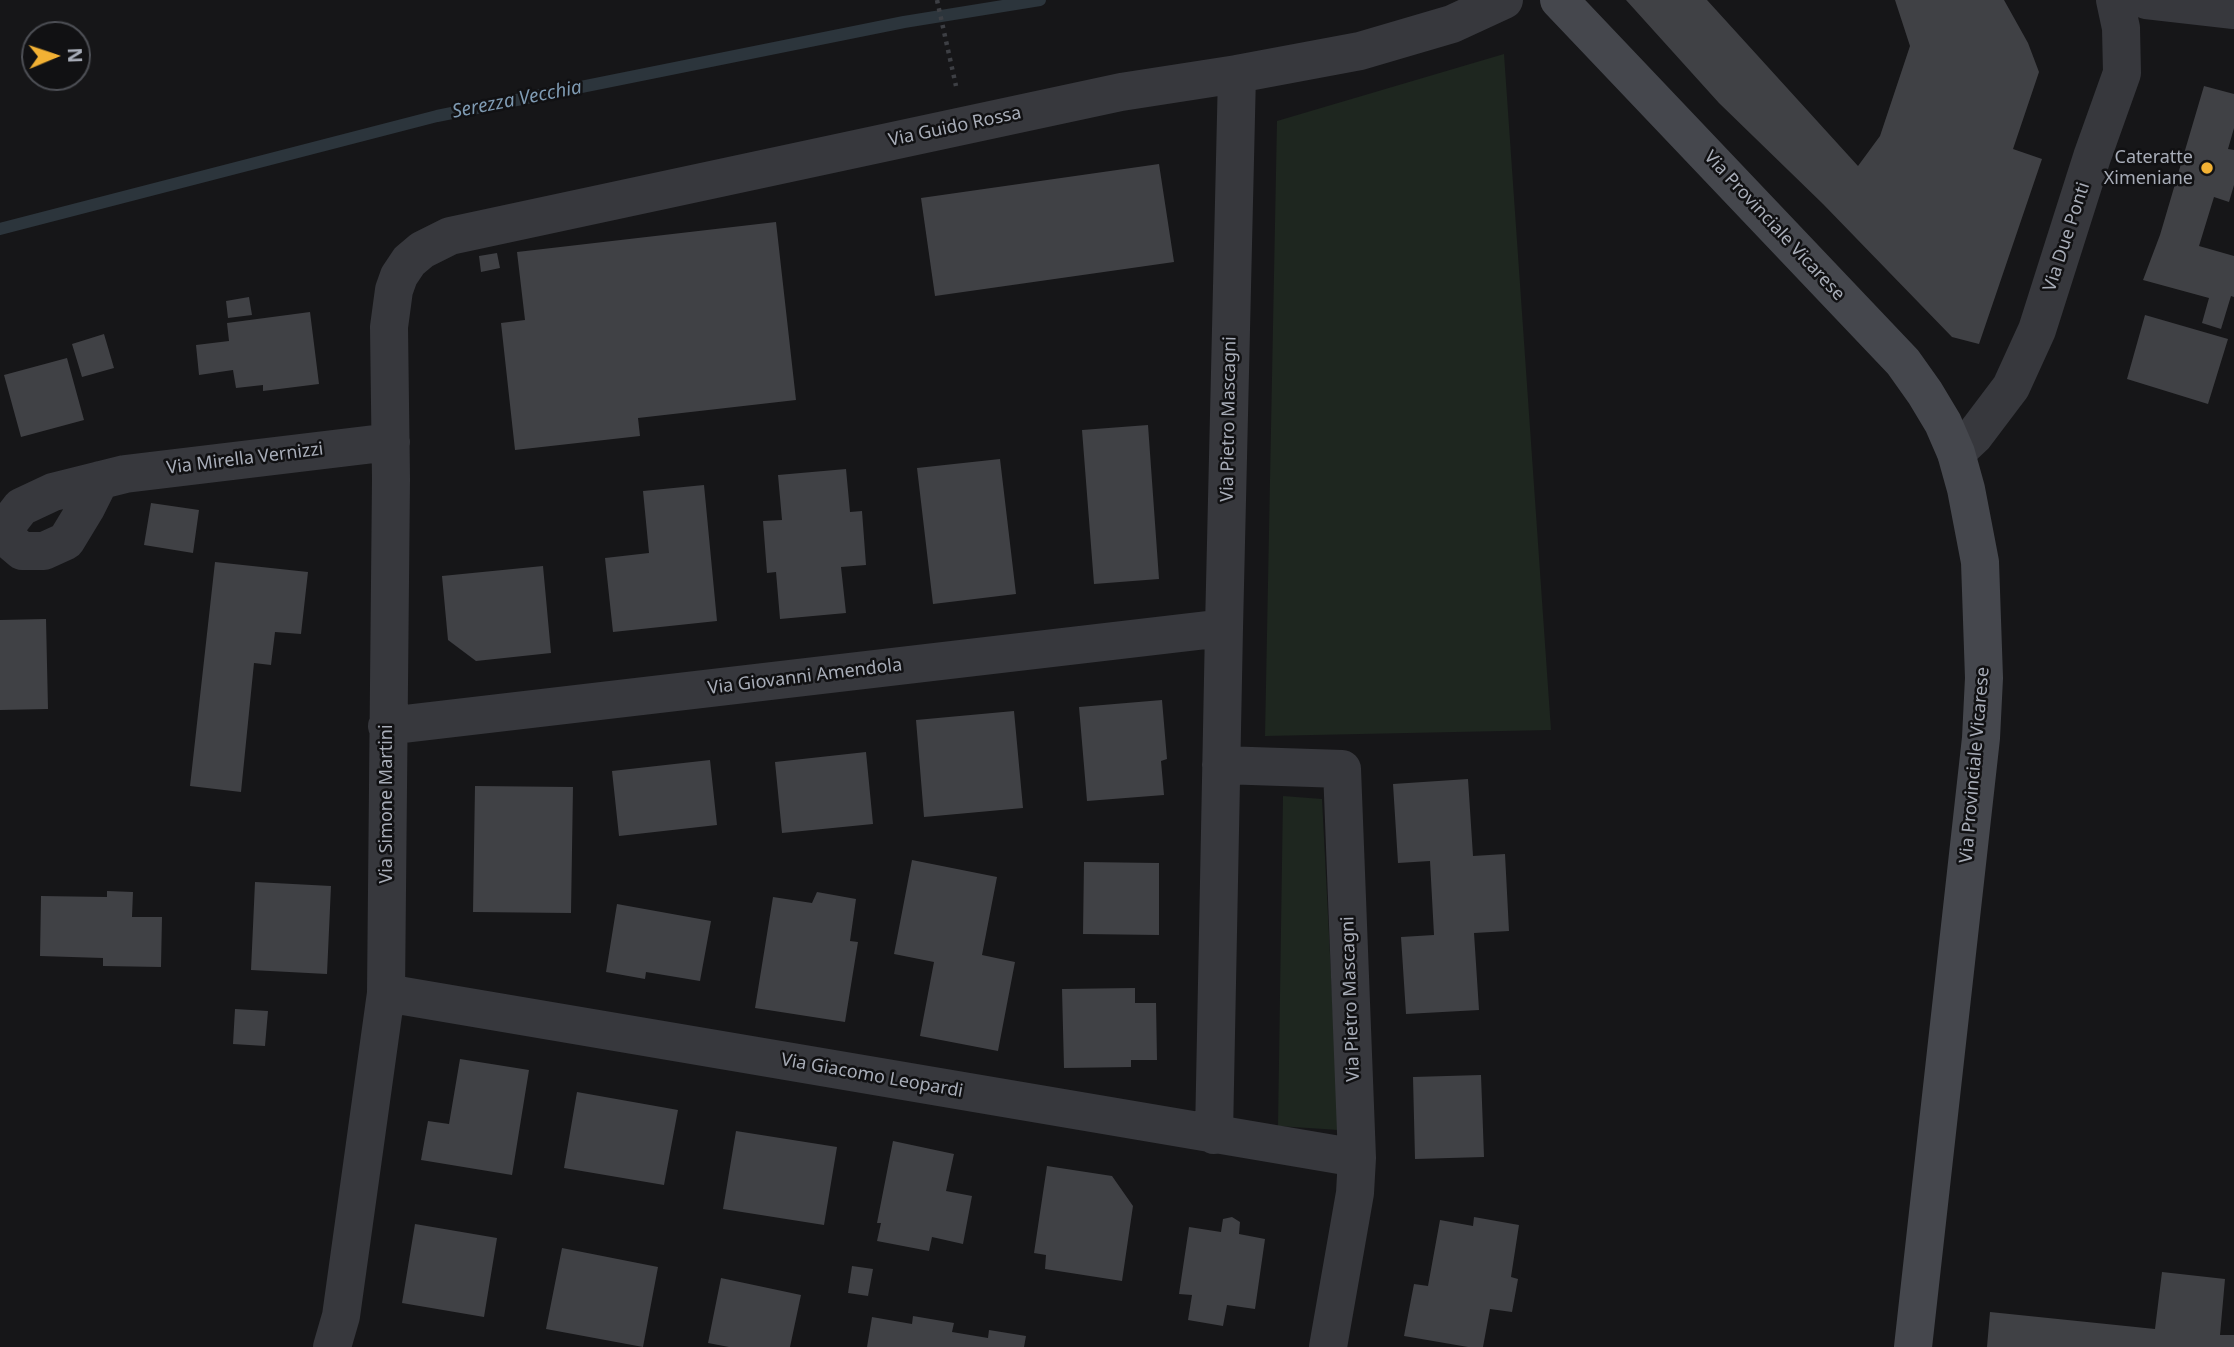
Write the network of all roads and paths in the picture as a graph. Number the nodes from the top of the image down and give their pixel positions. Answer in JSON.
{"nodes":[{"id":1,"x":937,"y":0,"type":"edge"},
{"id":2,"x":1504,"y":0,"type":"edge"},
{"id":3,"x":1559,"y":0,"type":"edge"},
{"id":4,"x":2115,"y":0,"type":"edge"},
{"id":5,"x":2146,"y":0,"type":"edge"},
{"id":6,"x":2234,"y":10,"type":"edge"},
{"id":7,"x":1237,"y":74,"type":"junction"},
{"id":8,"x":955,"y":79,"type":"dead end"},
{"id":9,"x":409,"y":261,"type":"joint"},
{"id":10,"x":391,"y":442,"type":"junction"},
{"id":11,"x":1956,"y":453,"type":"junction"},
{"id":12,"x":100,"y":480,"type":"dead end"},
{"id":13,"x":1224,"y":628,"type":"junction"},
{"id":14,"x":387,"y":726,"type":"junction"},
{"id":15,"x":1221,"y":765,"type":"junction"},
{"id":16,"x":386,"y":993,"type":"junction"},
{"id":17,"x":1214,"y":1135,"type":"junction"},
{"id":18,"x":1357,"y":1158,"type":"junction"},
{"id":19,"x":342,"y":1346,"type":"edge"},
{"id":20,"x":1328,"y":1347,"type":"edge"},
{"id":21,"x":1913,"y":1347,"type":"edge"}],
"edges":[{"from":1,"to":8,"type":"path"},
{"from":2,"to":7,"type":"street","name":"Via Guido Rossa"},
{"from":3,"to":11,"type":"main road","name":"Via Provinciale Vicarese"},
{"from":4,"to":11,"type":"street","name":"Via Due Ponti"},
{"from":5,"to":6,"type":"street"},
{"from":7,"to":9,"type":"street","name":"Via Guido Rossa"},
{"from":7,"to":13,"type":"street","name":"Via Pietro Mascagni"},
{"from":9,"to":10,"type":"street","name":"Via Simone Martini"},
{"from":10,"to":12,"type":"street","name":"Via Mirella Vernizzi"},
{"from":10,"to":14,"type":"street","name":"Via Simone Martini"},
{"from":11,"to":21,"type":"main road","name":"Via Provinciale Vicarese"},
{"from":13,"to":14,"type":"street","name":"Via Giovanni Amendola"},
{"from":13,"to":15,"type":"street","name":"Via Pietro Mascagni"},
{"from":14,"to":16,"type":"street","name":"Via Simone Martini"},
{"from":15,"to":17,"type":"street","name":"Via Pietro Mascagni"},
{"from":15,"to":18,"type":"street","name":"Via Pietro Mascagni"},
{"from":16,"to":17,"type":"street","name":"Via Giacomo Leopardi"},
{"from":16,"to":19,"type":"street","name":"Via Simone Martini"},
{"from":17,"to":18,"type":"street","name":"Via Giacomo Leopardi"},
{"from":18,"to":20,"type":"street","name":"Via Pietro Mascagni"}]}
